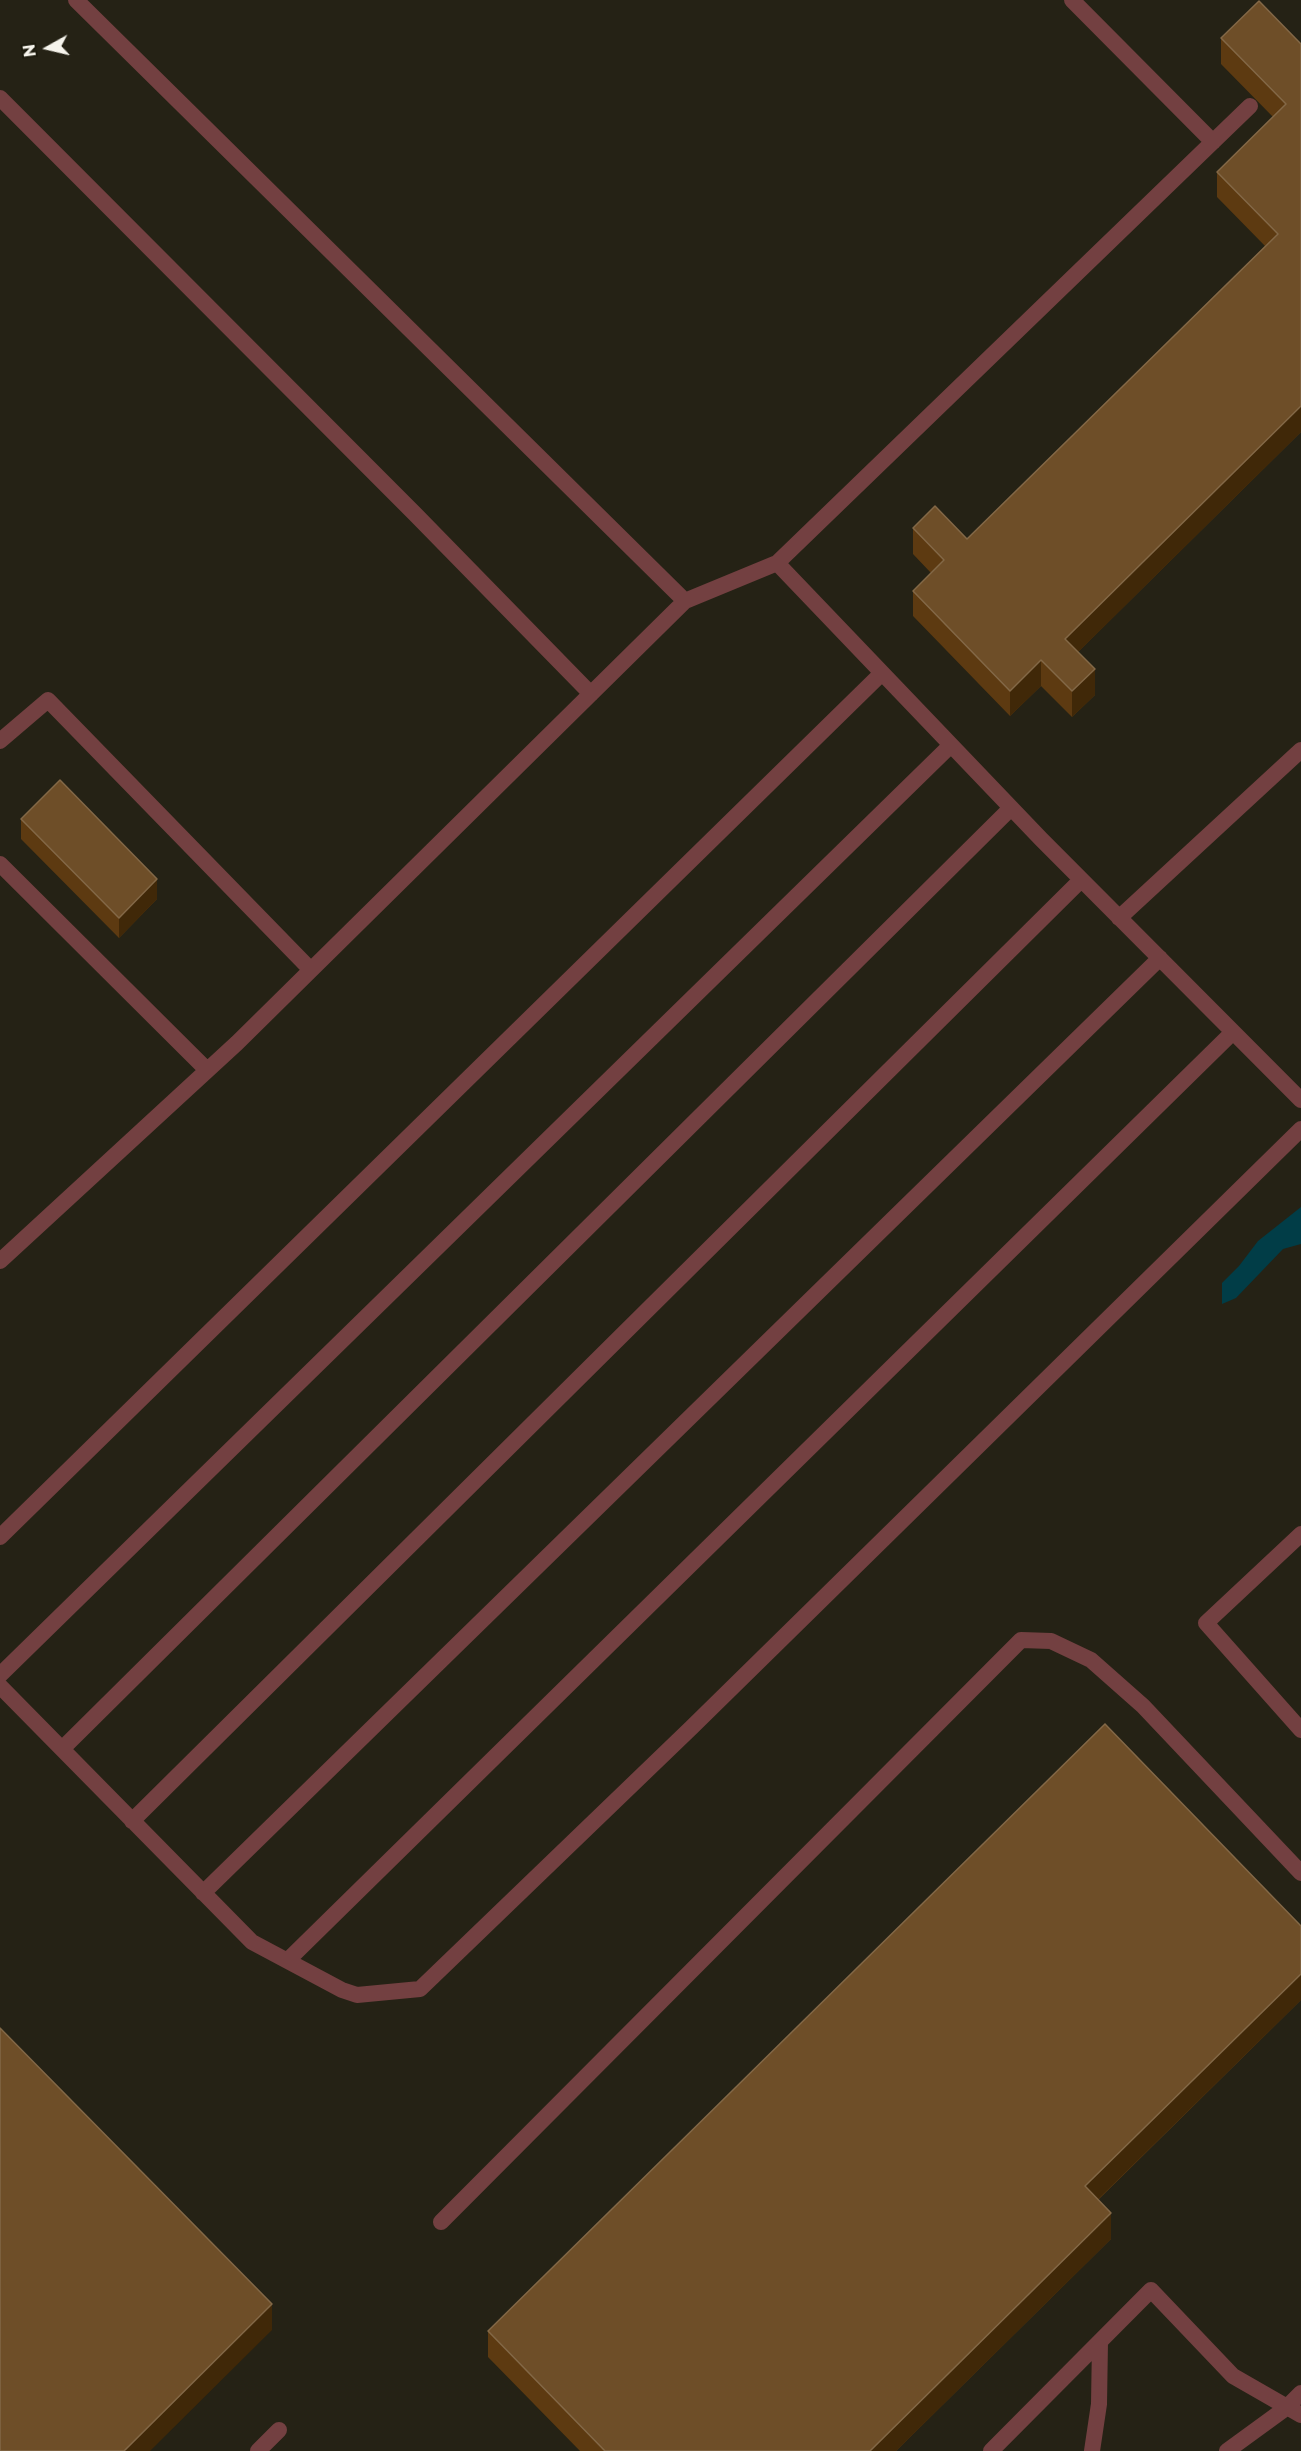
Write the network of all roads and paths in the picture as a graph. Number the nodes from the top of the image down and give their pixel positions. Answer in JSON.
{"nodes":[{"id":1,"x":76,"y":0,"type":"edge"},
{"id":2,"x":1072,"y":0,"type":"edge"},
{"id":3,"x":0,"y":98,"type":"edge"},
{"id":4,"x":1250,"y":106,"type":"dead end"},
{"id":5,"x":1213,"y":142,"type":"junction"},
{"id":6,"x":777,"y":564,"type":"junction"},
{"id":7,"x":685,"y":601,"type":"junction"},
{"id":8,"x":882,"y":673,"type":"junction"},
{"id":9,"x":591,"y":694,"type":"junction"},
{"id":10,"x":0,"y":741,"type":"edge"},
{"id":11,"x":951,"y":745,"type":"junction"},
{"id":12,"x":1301,"y":750,"type":"edge"},
{"id":13,"x":1011,"y":808,"type":"junction"},
{"id":14,"x":0,"y":864,"type":"edge"},
{"id":15,"x":1082,"y":880,"type":"junction"},
{"id":16,"x":1119,"y":918,"type":"junction"},
{"id":17,"x":1160,"y":958,"type":"junction"},
{"id":18,"x":311,"y":970,"type":"junction"},
{"id":19,"x":1233,"y":1032,"type":"junction"},
{"id":20,"x":207,"y":1070,"type":"junction"},
{"id":21,"x":1301,"y":1100,"type":"edge"},
{"id":22,"x":1301,"y":1129,"type":"edge"},
{"id":23,"x":0,"y":1261,"type":"edge"},
{"id":24,"x":1301,"y":1534,"type":"edge"},
{"id":25,"x":0,"y":1538,"type":"edge"},
{"id":26,"x":0,"y":1675,"type":"edge"},
{"id":27,"x":0,"y":1686,"type":"edge"},
{"id":28,"x":1301,"y":1730,"type":"edge"},
{"id":29,"x":62,"y":1749,"type":"junction"},
{"id":30,"x":132,"y":1821,"type":"junction"},
{"id":31,"x":1301,"y":1873,"type":"edge"},
{"id":32,"x":203,"y":1893,"type":"junction"},
{"id":33,"x":288,"y":1960,"type":"junction"},
{"id":34,"x":441,"y":2222,"type":"dead end"},
{"id":35,"x":1100,"y":2342,"type":"junction"},
{"id":36,"x":1301,"y":2393,"type":"edge"},
{"id":37,"x":1293,"y":2412,"type":"edge"},
{"id":38,"x":279,"y":2430,"type":"dead end"},
{"id":39,"x":258,"y":2451,"type":"edge"},
{"id":40,"x":991,"y":2451,"type":"edge"},
{"id":41,"x":1092,"y":2451,"type":"edge"},
{"id":42,"x":1227,"y":2451,"type":"edge"}],
"edges":[{"from":1,"to":7,"type":"lane"},
{"from":2,"to":5,"type":"lane"},
{"from":3,"to":9,"type":"lane"},
{"from":4,"to":5,"type":"lane"},
{"from":5,"to":6,"type":"lane"},
{"from":6,"to":7,"type":"lane"},
{"from":6,"to":8,"type":"lane"},
{"from":7,"to":9,"type":"lane"},
{"from":8,"to":11,"type":"lane"},
{"from":8,"to":25,"type":"lane"},
{"from":9,"to":18,"type":"lane"},
{"from":10,"to":18,"type":"lane"},
{"from":11,"to":13,"type":"lane"},
{"from":11,"to":26,"type":"lane"},
{"from":12,"to":16,"type":"lane"},
{"from":13,"to":15,"type":"lane"},
{"from":13,"to":29,"type":"lane"},
{"from":14,"to":20,"type":"lane"},
{"from":15,"to":16,"type":"lane"},
{"from":15,"to":30,"type":"lane"},
{"from":16,"to":17,"type":"lane"},
{"from":17,"to":19,"type":"lane"},
{"from":17,"to":32,"type":"lane"},
{"from":18,"to":20,"type":"lane"},
{"from":19,"to":21,"type":"lane"},
{"from":19,"to":33,"type":"lane"},
{"from":20,"to":23,"type":"lane"},
{"from":22,"to":33,"type":"lane"},
{"from":24,"to":28,"type":"lane"},
{"from":27,"to":29,"type":"lane"},
{"from":29,"to":30,"type":"lane"},
{"from":30,"to":32,"type":"lane"},
{"from":31,"to":34,"type":"lane"},
{"from":32,"to":33,"type":"lane"},
{"from":35,"to":37,"type":"lane"},
{"from":35,"to":40,"type":"lane"},
{"from":35,"to":41,"type":"lane"},
{"from":36,"to":37,"type":"lane"},
{"from":37,"to":42,"type":"lane"},
{"from":38,"to":39,"type":"lane"}]}
